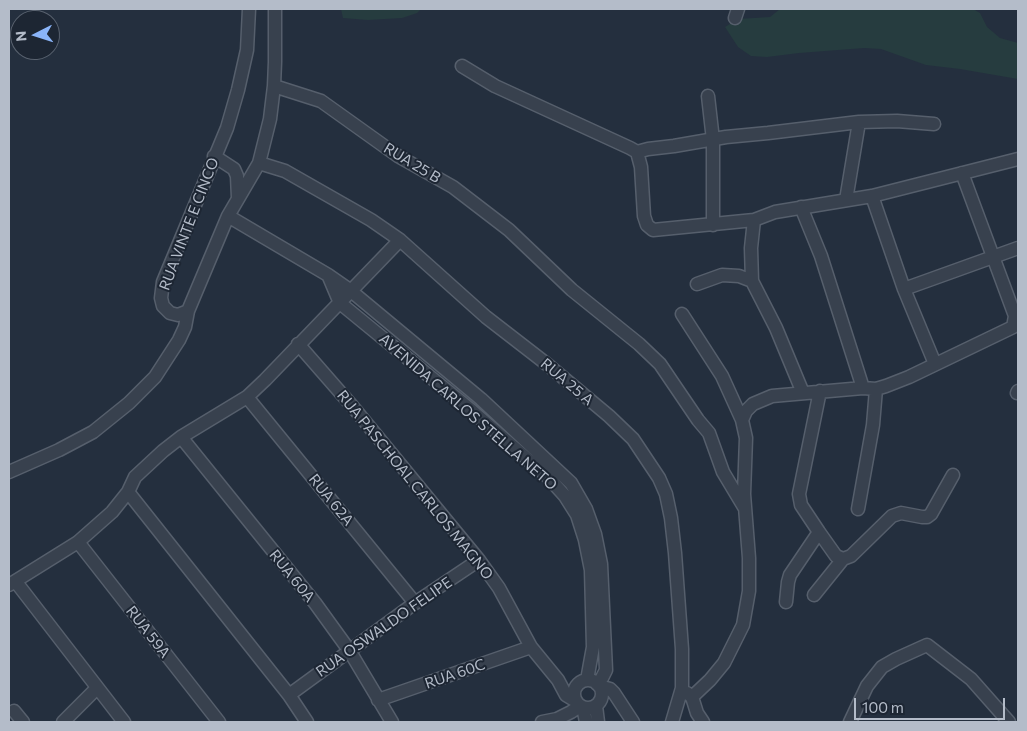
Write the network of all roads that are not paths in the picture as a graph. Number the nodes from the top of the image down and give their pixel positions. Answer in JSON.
{"nodes":[{"id":1,"x":249,"y":9,"type":"edge"},
{"id":2,"x":275,"y":9,"type":"edge"},
{"id":3,"x":462,"y":66,"type":"dead end"},
{"id":4,"x":274,"y":86,"type":"junction"},
{"id":5,"x":708,"y":96,"type":"dead end"},
{"id":6,"x":859,"y":122,"type":"junction"},
{"id":7,"x":934,"y":124,"type":"dead end"},
{"id":8,"x":713,"y":140,"type":"junction"},
{"id":9,"x":637,"y":152,"type":"junction"},
{"id":10,"x":214,"y":156,"type":"junction"},
{"id":11,"x":1018,"y":159,"type":"edge"},
{"id":12,"x":259,"y":162,"type":"junction"},
{"id":13,"x":962,"y":173,"type":"junction"},
{"id":14,"x":872,"y":196,"type":"junction"},
{"id":15,"x":238,"y":198,"type":"junction"},
{"id":16,"x":846,"y":200,"type":"junction"},
{"id":17,"x":801,"y":207,"type":"junction"},
{"id":18,"x":228,"y":216,"type":"junction"},
{"id":19,"x":754,"y":220,"type":"junction"},
{"id":20,"x":713,"y":225,"type":"junction"},
{"id":21,"x":400,"y":240,"type":"junction"},
{"id":22,"x":1018,"y":248,"type":"edge"},
{"id":23,"x":993,"y":256,"type":"junction"},
{"id":24,"x":328,"y":275,"type":"junction"},
{"id":25,"x":752,"y":281,"type":"junction"},
{"id":26,"x":697,"y":284,"type":"dead end"},
{"id":27,"x":904,"y":289,"type":"junction"},
{"id":28,"x":351,"y":291,"type":"junction"},
{"id":29,"x":340,"y":303,"type":"junction"},
{"id":30,"x":188,"y":310,"type":"junction"},
{"id":31,"x":682,"y":314,"type":"dead end"},
{"id":32,"x":298,"y":344,"type":"junction"},
{"id":33,"x":935,"y":364,"type":"junction"},
{"id":34,"x":869,"y":388,"type":"junction"},
{"id":35,"x":820,"y":391,"type":"junction"},
{"id":36,"x":803,"y":393,"type":"junction"},
{"id":37,"x":247,"y":397,"type":"junction"},
{"id":38,"x":742,"y":420,"type":"junction"},
{"id":39,"x":181,"y":437,"type":"junction"},
{"id":40,"x":9,"y":472,"type":"edge"},
{"id":41,"x":953,"y":475,"type":"dead end"},
{"id":42,"x":128,"y":492,"type":"junction"},
{"id":43,"x":744,"y":507,"type":"junction"},
{"id":44,"x":858,"y":509,"type":"dead end"},
{"id":45,"x":819,"y":532,"type":"junction"},
{"id":46,"x":78,"y":542,"type":"junction"},
{"id":47,"x":843,"y":559,"type":"junction"},
{"id":48,"x":480,"y":560,"type":"junction"},
{"id":49,"x":12,"y":583,"type":"edge"},
{"id":50,"x":814,"y":595,"type":"dead end"},
{"id":51,"x":786,"y":602,"type":"dead end"},
{"id":52,"x":415,"y":603,"type":"junction"},
{"id":53,"x":531,"y":647,"type":"junction"},
{"id":54,"x":349,"y":650,"type":"junction"},
{"id":55,"x":558,"y":680,"type":"junction"},
{"id":56,"x":591,"y":683,"type":"junction"},
{"id":57,"x":97,"y":688,"type":"junction"},
{"id":58,"x":682,"y":688,"type":"junction"},
{"id":59,"x":289,"y":695,"type":"junction"},
{"id":60,"x":692,"y":697,"type":"junction"},
{"id":61,"x":378,"y":700,"type":"junction"},
{"id":62,"x":587,"y":704,"type":"junction"},
{"id":63,"x":14,"y":711,"type":"dead end"},
{"id":64,"x":630,"y":717,"type":"edge"},
{"id":65,"x":23,"y":722,"type":"edge"},
{"id":66,"x":63,"y":722,"type":"edge"},
{"id":67,"x":124,"y":722,"type":"edge"},
{"id":68,"x":219,"y":722,"type":"edge"},
{"id":69,"x":305,"y":722,"type":"edge"},
{"id":70,"x":392,"y":722,"type":"edge"},
{"id":71,"x":542,"y":722,"type":"edge"},
{"id":72,"x":586,"y":722,"type":"edge"},
{"id":73,"x":598,"y":722,"type":"edge"},
{"id":74,"x":672,"y":722,"type":"edge"},
{"id":75,"x":703,"y":722,"type":"edge"},
{"id":76,"x":850,"y":722,"type":"edge"},
{"id":77,"x":1009,"y":722,"type":"edge"}],
"edges":[{"from":1,"to":10,"type":"street","name":"RUA VINTE E CINCO"},
{"from":2,"to":4,"type":"street","name":"RUA VINTE E CINCO"},
{"from":3,"to":9,"type":"street"},
{"from":4,"to":12,"type":"street","name":"RUA VINTE E CINCO"},
{"from":4,"to":43,"type":"street","name":"RUA 25 B"},
{"from":5,"to":8,"type":"street"},
{"from":6,"to":7,"type":"street"},
{"from":6,"to":8,"type":"street"},
{"from":6,"to":16,"type":"street"},
{"from":8,"to":9,"type":"street"},
{"from":8,"to":20,"type":"street"},
{"from":9,"to":20,"type":"street"},
{"from":10,"to":15,"type":"street"},
{"from":10,"to":30,"type":"street","name":"RUA VINTE E CINCO"},
{"from":11,"to":13,"type":"street"},
{"from":12,"to":15,"type":"street","name":"RUA VINTE E CINCO"},
{"from":12,"to":21,"type":"street","name":"RUA 25 A"},
{"from":13,"to":14,"type":"street"},
{"from":13,"to":23,"type":"street"},
{"from":14,"to":16,"type":"street"},
{"from":14,"to":27,"type":"street"},
{"from":15,"to":18,"type":"street","name":"RUA VINTE E CINCO"},
{"from":16,"to":17,"type":"street"},
{"from":17,"to":19,"type":"street"},
{"from":17,"to":34,"type":"street"},
{"from":18,"to":24,"type":"street"},
{"from":18,"to":30,"type":"street","name":"RUA VINTE E CINCO"},
{"from":19,"to":20,"type":"street"},
{"from":19,"to":25,"type":"street"},
{"from":21,"to":28,"type":"street"},
{"from":21,"to":58,"type":"street","name":"RUA 25 A"},
{"from":22,"to":23,"type":"street"},
{"from":23,"to":27,"type":"street"},
{"from":23,"to":33,"type":"street"},
{"from":24,"to":28,"type":"street"},
{"from":24,"to":29,"type":"street","name":"AVENIDA CARLOS STELLA NETO"},
{"from":25,"to":26,"type":"street"},
{"from":25,"to":36,"type":"street"},
{"from":27,"to":33,"type":"street"},
{"from":28,"to":29,"type":"street"},
{"from":28,"to":56,"type":"street"},
{"from":29,"to":32,"type":"street"},
{"from":29,"to":56,"type":"street","name":"AVENIDA CARLOS STELLA NETO"},
{"from":30,"to":40,"type":"street"},
{"from":31,"to":38,"type":"street"},
{"from":32,"to":37,"type":"street"},
{"from":32,"to":48,"type":"street","name":"RUA PASCHOAL CARLOS MAGNO"},
{"from":33,"to":34,"type":"street"},
{"from":34,"to":35,"type":"street"},
{"from":34,"to":44,"type":"street"},
{"from":35,"to":36,"type":"street"},
{"from":35,"to":45,"type":"street"},
{"from":36,"to":38,"type":"street"},
{"from":37,"to":39,"type":"street"},
{"from":37,"to":52,"type":"street","name":"RUA 62A"},
{"from":38,"to":43,"type":"street"},
{"from":39,"to":42,"type":"street"},
{"from":39,"to":54,"type":"street","name":"RUA 60A"},
{"from":41,"to":47,"type":"street"},
{"from":42,"to":46,"type":"street"},
{"from":42,"to":59,"type":"street"},
{"from":43,"to":60,"type":"street"},
{"from":45,"to":47,"type":"street"},
{"from":45,"to":51,"type":"street"},
{"from":46,"to":49,"type":"street"},
{"from":46,"to":68,"type":"street","name":"RUA 59A"},
{"from":47,"to":50,"type":"street"},
{"from":48,"to":52,"type":"street","name":"RUA OSWALDO FELIPE"},
{"from":48,"to":53,"type":"street","name":"RUA PASCHOAL CARLOS MAGNO"},
{"from":49,"to":57,"type":"street"},
{"from":52,"to":54,"type":"street","name":"RUA OSWALDO FELIPE"},
{"from":53,"to":55,"type":"street","name":"RUA PASCHOAL CARLOS MAGNO"},
{"from":53,"to":61,"type":"street","name":"RUA 60C"},
{"from":54,"to":59,"type":"street","name":"RUA OSWALDO FELIPE"},
{"from":54,"to":61,"type":"street","name":"RUA 60A"},
{"from":55,"to":56,"type":"street"},
{"from":55,"to":62,"type":"street","name":"RUA PASCHOAL CARLOS MAGNO"},
{"from":56,"to":62,"type":"street"},
{"from":56,"to":62,"type":"street"},
{"from":56,"to":64,"type":"street"},
{"from":57,"to":66,"type":"street"},
{"from":57,"to":67,"type":"street"},
{"from":58,"to":60,"type":"street"},
{"from":58,"to":74,"type":"street","name":"RUA 25 A"},
{"from":59,"to":69,"type":"street"},
{"from":60,"to":75,"type":"street"},
{"from":61,"to":70,"type":"street","name":"RUA 60A"},
{"from":62,"to":64,"type":"street"},
{"from":62,"to":71,"type":"street"},
{"from":62,"to":72,"type":"street"},
{"from":62,"to":73,"type":"street"},
{"from":63,"to":65,"type":"street"},
{"from":76,"to":77,"type":"street"}]}
